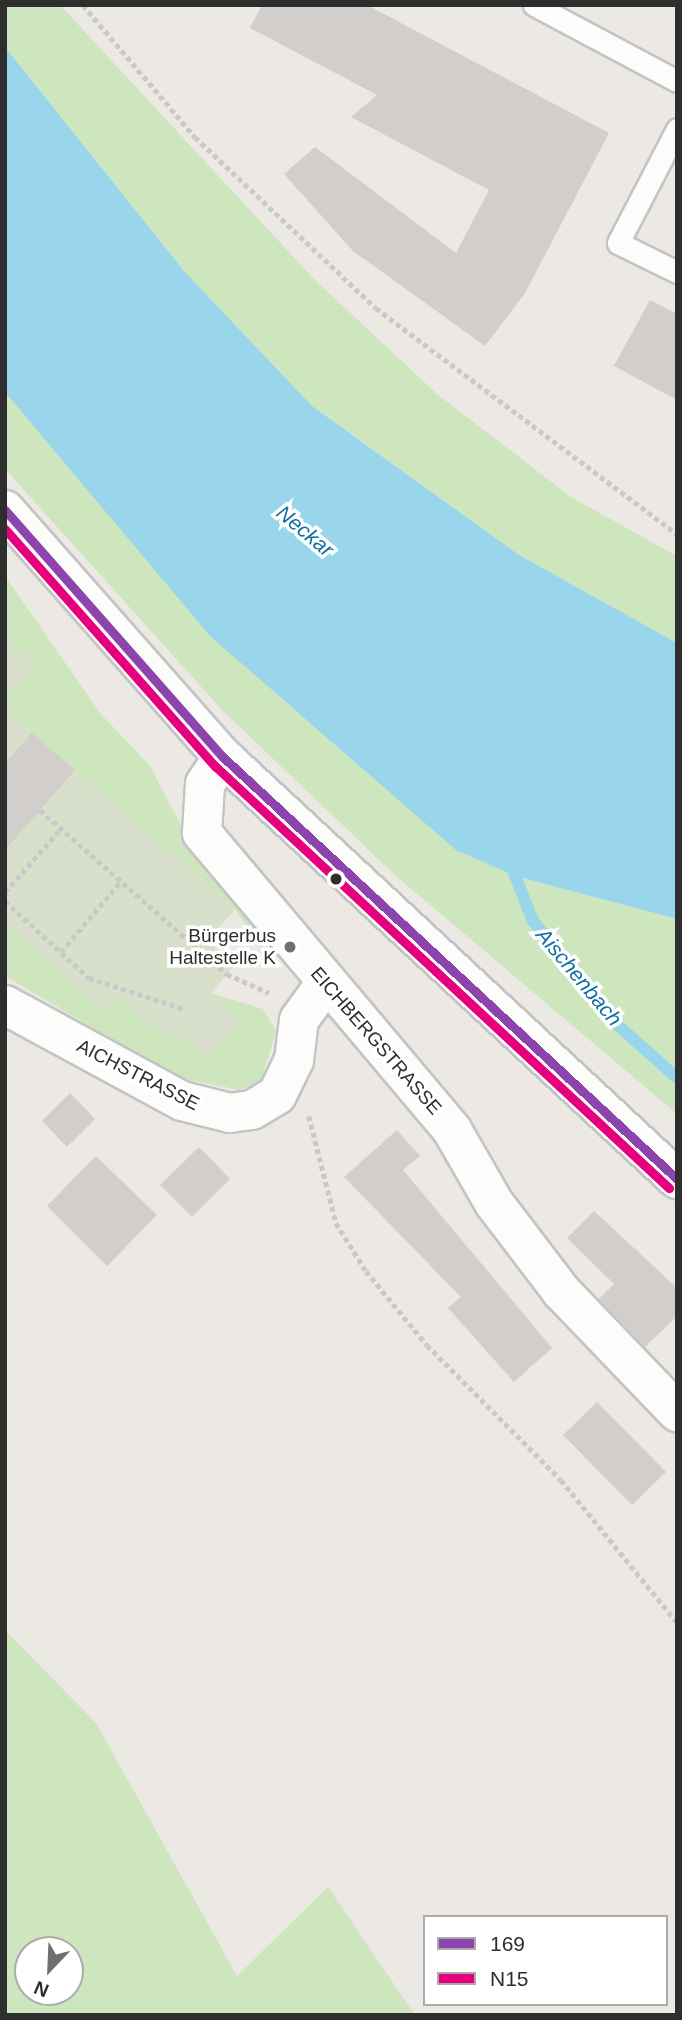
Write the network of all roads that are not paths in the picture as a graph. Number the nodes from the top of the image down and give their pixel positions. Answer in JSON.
{"nodes":[{"id":1,"x":534,"y":5,"type":"edge"},
{"id":2,"x":677,"y":81,"type":"edge"},
{"id":3,"x":677,"y":129,"type":"edge"},
{"id":4,"x":677,"y":272,"type":"edge"},
{"id":5,"x":5,"y":510,"type":"edge"},
{"id":6,"x":223,"y":757,"type":"junction"},
{"id":7,"x":316,"y":994,"type":"junction"},
{"id":8,"x":5,"y":1004,"type":"edge"},
{"id":9,"x":677,"y":1179,"type":"edge"},
{"id":10,"x":677,"y":1412,"type":"edge"}],
"edges":[{"from":1,"to":2,"type":"lane"},
{"from":3,"to":4,"type":"lane"},
{"from":5,"to":6,"type":"street"},
{"from":6,"to":7,"type":"street","name":"EICHBERGSTRASSE"},
{"from":6,"to":9,"type":"street"},
{"from":7,"to":8,"type":"street","name":"AICHSTRASSE"},
{"from":7,"to":10,"type":"street","name":"EICHBERGSTRASSE"}]}
